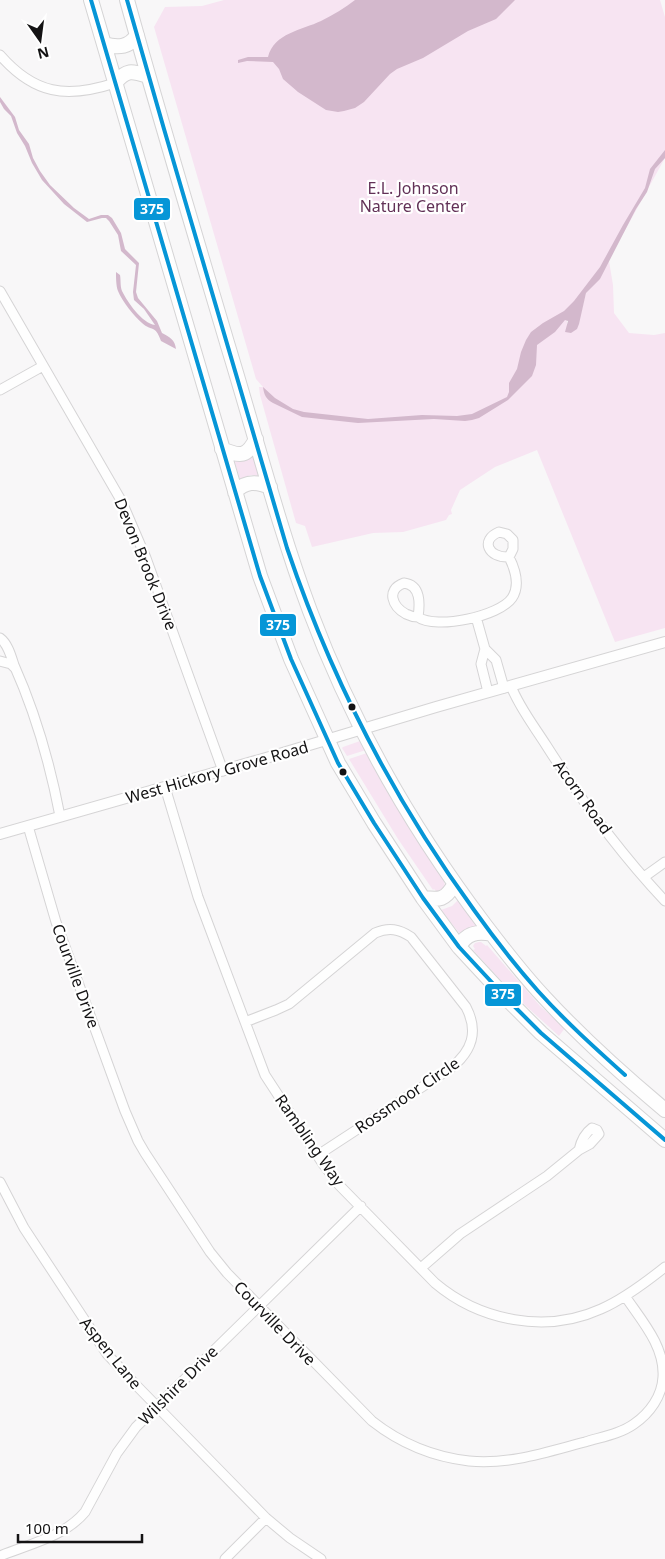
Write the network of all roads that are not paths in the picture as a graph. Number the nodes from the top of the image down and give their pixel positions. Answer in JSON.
{"nodes":[{"id":1,"x":91,"y":0,"type":"edge"},
{"id":2,"x":127,"y":0,"type":"edge"},
{"id":3,"x":137,"y":35,"type":"junction"},
{"id":4,"x":104,"y":44,"type":"junction"},
{"id":5,"x":0,"y":55,"type":"edge"},
{"id":6,"x":148,"y":76,"type":"junction"},
{"id":7,"x":115,"y":83,"type":"junction"},
{"id":8,"x":0,"y":291,"type":"edge"},
{"id":9,"x":43,"y":366,"type":"junction"},
{"id":10,"x":0,"y":390,"type":"edge"},
{"id":11,"x":256,"y":439,"type":"junction"},
{"id":12,"x":222,"y":449,"type":"junction"},
{"id":13,"x":270,"y":487,"type":"junction"},
{"id":14,"x":235,"y":492,"type":"junction"},
{"id":15,"x":509,"y":557,"type":"dead end"},
{"id":16,"x":418,"y":617,"type":"dead end"},
{"id":17,"x":476,"y":617,"type":"junction"},
{"id":18,"x":0,"y":638,"type":"edge"},
{"id":19,"x":665,"y":642,"type":"edge"},
{"id":20,"x":485,"y":650,"type":"junction"},
{"id":21,"x":0,"y":661,"type":"edge"},
{"id":22,"x":16,"y":668,"type":"junction"},
{"id":23,"x":508,"y":687,"type":"junction"},
{"id":24,"x":488,"y":692,"type":"junction"},
{"id":25,"x":362,"y":730,"type":"junction"},
{"id":26,"x":327,"y":740,"type":"junction"},
{"id":27,"x":224,"y":771,"type":"junction"},
{"id":28,"x":165,"y":787,"type":"junction"},
{"id":29,"x":60,"y":816,"type":"junction"},
{"id":30,"x":28,"y":826,"type":"junction"},
{"id":31,"x":0,"y":834,"type":"edge"},
{"id":32,"x":665,"y":862,"type":"edge"},
{"id":33,"x":644,"y":877,"type":"junction"},
{"id":34,"x":454,"y":885,"type":"junction"},
{"id":35,"x":423,"y":898,"type":"junction"},
{"id":36,"x":665,"y":901,"type":"edge"},
{"id":37,"x":492,"y":934,"type":"junction"},
{"id":38,"x":458,"y":947,"type":"junction"},
{"id":39,"x":245,"y":1022,"type":"junction"},
{"id":40,"x":665,"y":1110,"type":"edge"},
{"id":41,"x":665,"y":1140,"type":"edge"},
{"id":42,"x":579,"y":1150,"type":"dead end"},
{"id":43,"x":318,"y":1156,"type":"junction"},
{"id":44,"x":0,"y":1182,"type":"edge"},
{"id":45,"x":360,"y":1206,"type":"junction"},
{"id":46,"x":665,"y":1267,"type":"edge"},
{"id":47,"x":421,"y":1268,"type":"junction"},
{"id":48,"x":625,"y":1296,"type":"junction"},
{"id":49,"x":258,"y":1306,"type":"junction"},
{"id":50,"x":156,"y":1406,"type":"junction"},
{"id":51,"x":266,"y":1518,"type":"junction"},
{"id":52,"x":0,"y":1556,"type":"edge"},
{"id":53,"x":225,"y":1559,"type":"edge"},
{"id":54,"x":321,"y":1559,"type":"edge"}],
"edges":[{"from":1,"to":4,"type":"highway"},
{"from":2,"to":3,"type":"highway"},
{"from":3,"to":4,"type":"highway"},
{"from":3,"to":6,"type":"highway"},
{"from":4,"to":7,"type":"highway"},
{"from":5,"to":7,"type":"street"},
{"from":6,"to":7,"type":"highway"},
{"from":6,"to":11,"type":"highway"},
{"from":7,"to":12,"type":"highway"},
{"from":8,"to":9,"type":"street","name":"Devon Brook Drive"},
{"from":9,"to":10,"type":"street"},
{"from":9,"to":27,"type":"street","name":"Devon Brook Drive"},
{"from":11,"to":12,"type":"highway"},
{"from":11,"to":13,"type":"highway"},
{"from":12,"to":14,"type":"highway"},
{"from":13,"to":14,"type":"highway"},
{"from":13,"to":25,"type":"highway"},
{"from":14,"to":26,"type":"highway"},
{"from":15,"to":17,"type":"street"},
{"from":16,"to":17,"type":"street"},
{"from":17,"to":20,"type":"street"},
{"from":18,"to":22,"type":"street"},
{"from":19,"to":23,"type":"street","name":"West Hickory Grove Road"},
{"from":20,"to":23,"type":"street","name":"Acorn Road"},
{"from":20,"to":24,"type":"street"},
{"from":21,"to":22,"type":"street"},
{"from":22,"to":29,"type":"street"},
{"from":23,"to":24,"type":"street","name":"West Hickory Grove Road"},
{"from":23,"to":33,"type":"street","name":"Acorn Road"},
{"from":24,"to":25,"type":"street","name":"West Hickory Grove Road"},
{"from":25,"to":26,"type":"street","name":"West Hickory Grove Road"},
{"from":25,"to":34,"type":"highway"},
{"from":26,"to":27,"type":"street","name":"West Hickory Grove Road"},
{"from":26,"to":35,"type":"highway"},
{"from":27,"to":28,"type":"street","name":"West Hickory Grove Road"},
{"from":28,"to":29,"type":"street","name":"West Hickory Grove Road"},
{"from":28,"to":39,"type":"street","name":"Rambling Way"},
{"from":29,"to":30,"type":"street","name":"West Hickory Grove Road"},
{"from":30,"to":31,"type":"street","name":"West Hickory Grove Road"},
{"from":30,"to":49,"type":"street","name":"Courville Drive"},
{"from":32,"to":33,"type":"street"},
{"from":33,"to":36,"type":"street","name":"Acorn Road"},
{"from":34,"to":35,"type":"highway"},
{"from":34,"to":37,"type":"highway"},
{"from":35,"to":38,"type":"highway"},
{"from":37,"to":38,"type":"highway"},
{"from":37,"to":40,"type":"highway"},
{"from":38,"to":41,"type":"highway"},
{"from":39,"to":43,"type":"street","name":"Rambling Way"},
{"from":39,"to":43,"type":"street","name":"Rossmoor Circle"},
{"from":42,"to":47,"type":"street"},
{"from":43,"to":45,"type":"street","name":"Rambling Way"},
{"from":44,"to":50,"type":"street","name":"Aspen Lane"},
{"from":45,"to":47,"type":"street","name":"Rambling Way"},
{"from":45,"to":49,"type":"street","name":"Wilshire Drive"},
{"from":46,"to":48,"type":"street","name":"Rambling Way"},
{"from":47,"to":48,"type":"street","name":"Rambling Way"},
{"from":48,"to":49,"type":"street","name":"Courville Drive"},
{"from":49,"to":50,"type":"street","name":"Wilshire Drive"},
{"from":50,"to":51,"type":"street","name":"Aspen Lane"},
{"from":50,"to":52,"type":"street","name":"Wilshire Drive"},
{"from":51,"to":53,"type":"street"},
{"from":51,"to":54,"type":"street","name":"Aspen Lane"}]}
